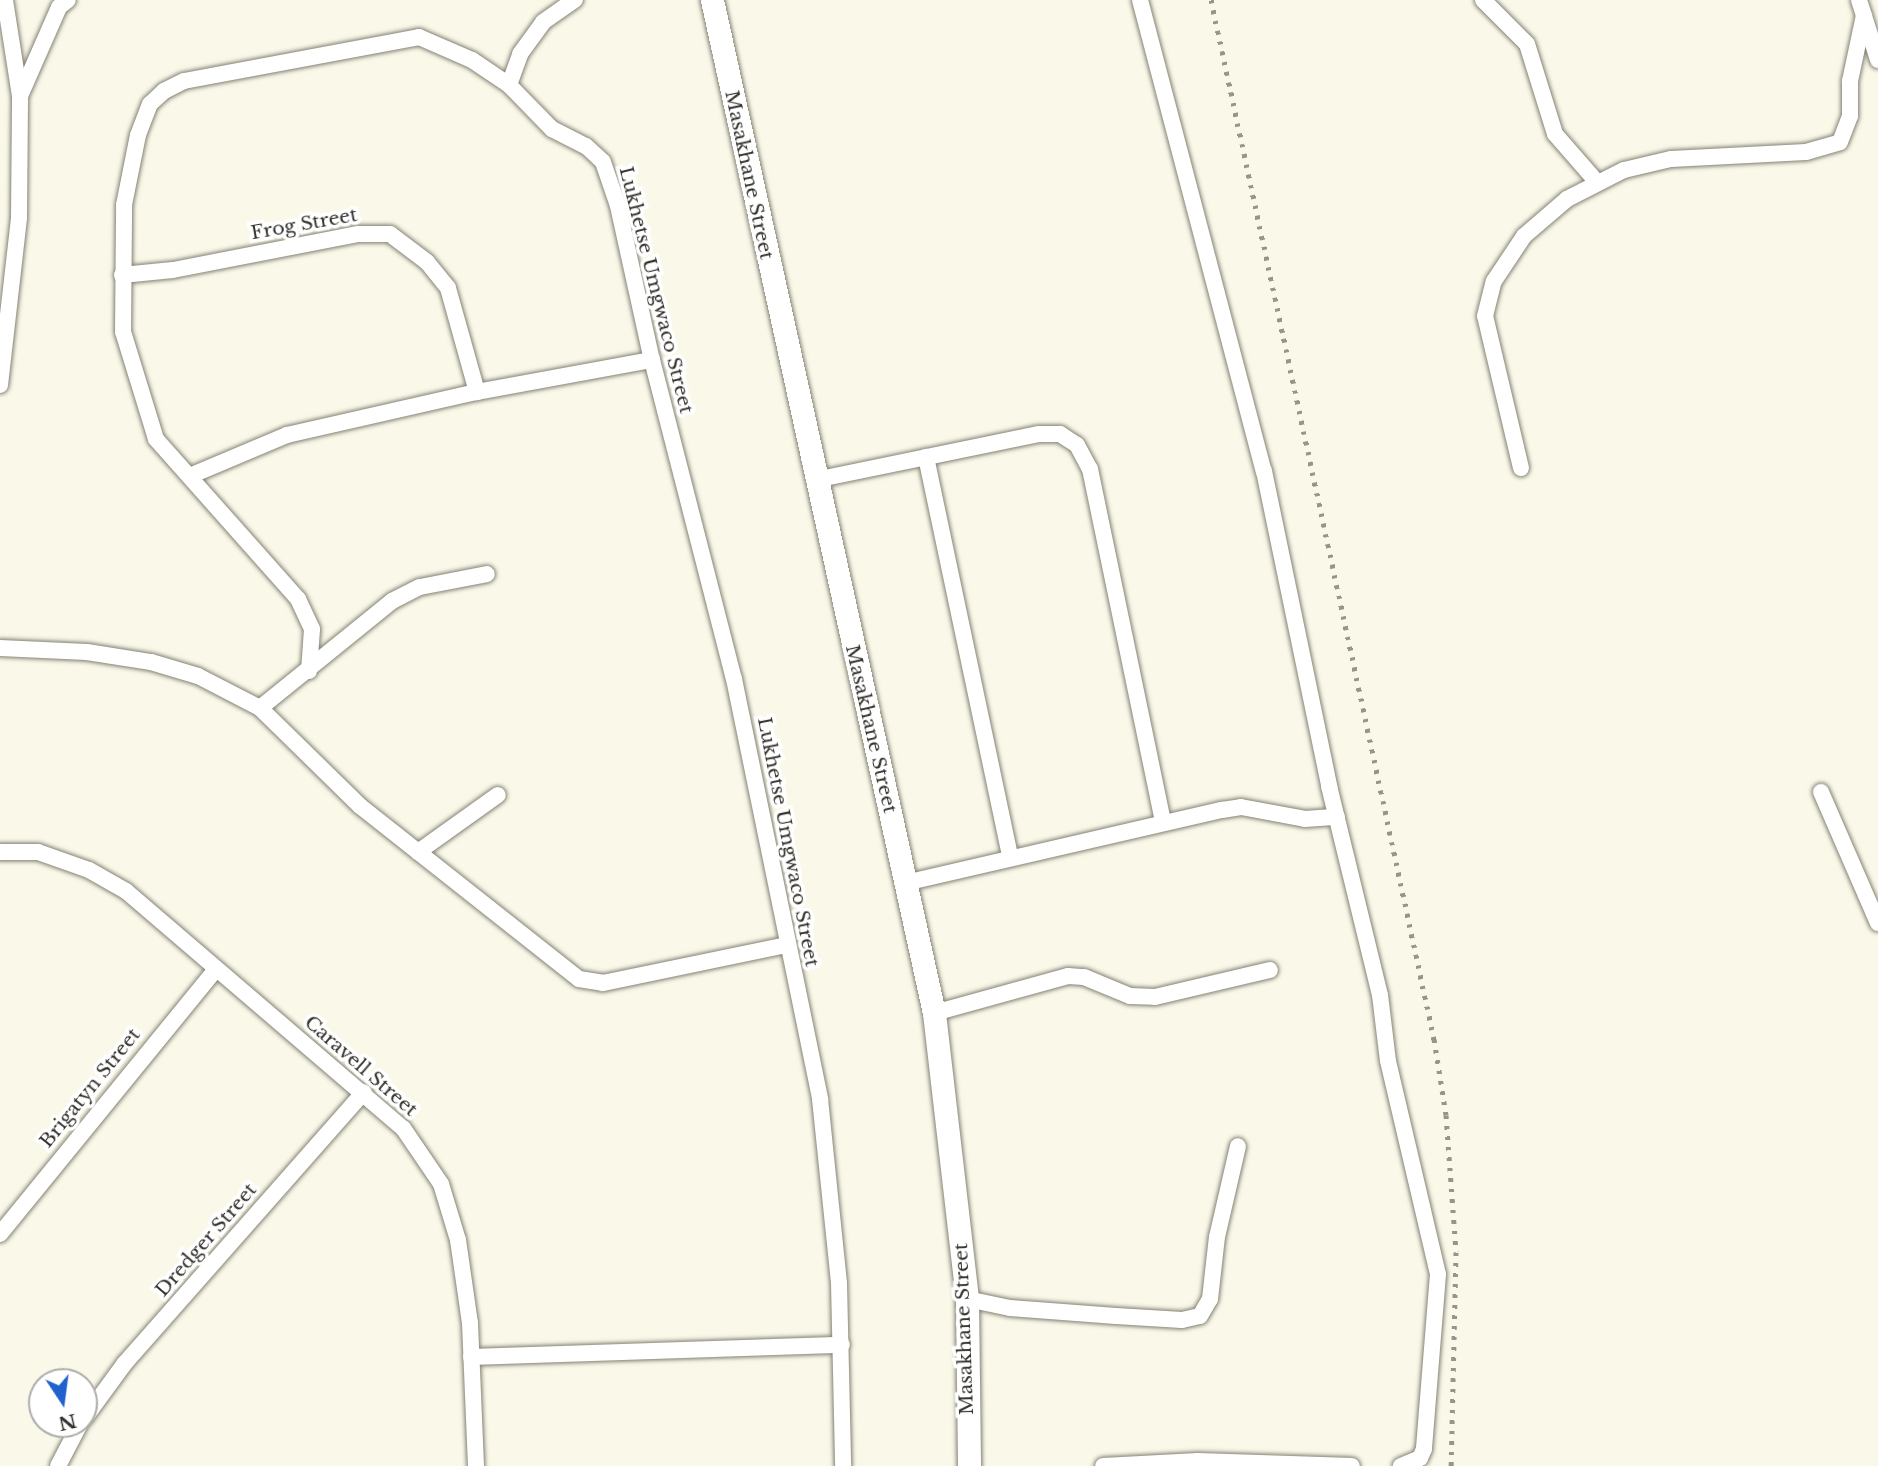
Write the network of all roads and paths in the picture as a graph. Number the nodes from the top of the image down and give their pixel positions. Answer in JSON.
{"nodes":[{"id":1,"x":5,"y":0,"type":"edge"},
{"id":2,"x":68,"y":0,"type":"edge"},
{"id":3,"x":575,"y":0,"type":"edge"},
{"id":4,"x":712,"y":0,"type":"edge"},
{"id":5,"x":1140,"y":0,"type":"edge"},
{"id":6,"x":1483,"y":0,"type":"edge"},
{"id":7,"x":553,"y":5,"type":"edge"},
{"id":8,"x":1862,"y":8,"type":"edge"},
{"id":9,"x":1878,"y":60,"type":"edge"},
{"id":10,"x":509,"y":85,"type":"junction"},
{"id":11,"x":20,"y":96,"type":"junction"},
{"id":12,"x":1596,"y":181,"type":"junction"},
{"id":13,"x":122,"y":275,"type":"junction"},
{"id":14,"x":652,"y":360,"type":"junction"},
{"id":15,"x":0,"y":385,"type":"edge"},
{"id":16,"x":477,"y":392,"type":"junction"},
{"id":17,"x":926,"y":457,"type":"junction"},
{"id":18,"x":1521,"y":468,"type":"dead end"},
{"id":19,"x":192,"y":475,"type":"junction"},
{"id":20,"x":814,"y":480,"type":"junction"},
{"id":21,"x":487,"y":574,"type":"dead end"},
{"id":22,"x":0,"y":648,"type":"edge"},
{"id":23,"x":309,"y":671,"type":"junction"},
{"id":24,"x":260,"y":708,"type":"junction"},
{"id":25,"x":1821,"y":793,"type":"dead end"},
{"id":26,"x":498,"y":795,"type":"dead end"},
{"id":27,"x":1337,"y":817,"type":"junction"},
{"id":28,"x":1163,"y":823,"type":"junction"},
{"id":29,"x":0,"y":852,"type":"edge"},
{"id":30,"x":418,"y":852,"type":"junction"},
{"id":31,"x":1010,"y":856,"type":"junction"},
{"id":32,"x":905,"y":883,"type":"junction"},
{"id":33,"x":1878,"y":923,"type":"edge"},
{"id":34,"x":787,"y":945,"type":"junction"},
{"id":35,"x":215,"y":970,"type":"junction"},
{"id":36,"x":1270,"y":970,"type":"dead end"},
{"id":37,"x":934,"y":1013,"type":"junction"},
{"id":38,"x":364,"y":1092,"type":"junction"},
{"id":39,"x":1238,"y":1146,"type":"dead end"},
{"id":40,"x":0,"y":1234,"type":"edge"},
{"id":41,"x":967,"y":1299,"type":"junction"},
{"id":42,"x":842,"y":1345,"type":"junction"},
{"id":43,"x":471,"y":1357,"type":"junction"},
{"id":44,"x":98,"y":1400,"type":"edge"},
{"id":45,"x":73,"y":1438,"type":"edge"},
{"id":46,"x":58,"y":1466,"type":"edge"},
{"id":47,"x":476,"y":1466,"type":"edge"},
{"id":48,"x":843,"y":1466,"type":"edge"},
{"id":49,"x":969,"y":1466,"type":"edge"},
{"id":50,"x":1103,"y":1466,"type":"edge"},
{"id":51,"x":1352,"y":1466,"type":"edge"},
{"id":52,"x":1401,"y":1466,"type":"edge"}],
"edges":[{"from":1,"to":11,"type":"street"},
{"from":2,"to":11,"type":"street"},
{"from":3,"to":7,"type":"street"},
{"from":4,"to":20,"type":"street","name":"Masakhane Street"},
{"from":5,"to":27,"type":"street"},
{"from":6,"to":12,"type":"street"},
{"from":7,"to":10,"type":"street"},
{"from":8,"to":9,"type":"street"},
{"from":8,"to":12,"type":"street"},
{"from":10,"to":13,"type":"street","name":"Lukhetse Umgwaco Street"},
{"from":10,"to":14,"type":"street","name":"Lukhetse Umgwaco Street"},
{"from":11,"to":15,"type":"street"},
{"from":12,"to":18,"type":"street"},
{"from":13,"to":16,"type":"street","name":"Frog Street"},
{"from":13,"to":19,"type":"street","name":"Lukhetse Umgwaco Street"},
{"from":14,"to":16,"type":"street"},
{"from":14,"to":34,"type":"street","name":"Lukhetse Umgwaco Street"},
{"from":16,"to":19,"type":"street"},
{"from":17,"to":20,"type":"street"},
{"from":17,"to":28,"type":"street"},
{"from":17,"to":31,"type":"street"},
{"from":19,"to":23,"type":"street","name":"Lukhetse Umgwaco Street"},
{"from":20,"to":32,"type":"street","name":"Masakhane Street"},
{"from":21,"to":23,"type":"street"},
{"from":22,"to":24,"type":"street"},
{"from":23,"to":24,"type":"street"},
{"from":24,"to":30,"type":"street"},
{"from":25,"to":33,"type":"street"},
{"from":26,"to":30,"type":"street"},
{"from":27,"to":28,"type":"street"},
{"from":27,"to":52,"type":"street"},
{"from":28,"to":31,"type":"street"},
{"from":29,"to":35,"type":"street","name":"Caravell Street"},
{"from":30,"to":34,"type":"street"},
{"from":31,"to":32,"type":"street"},
{"from":32,"to":37,"type":"street","name":"Masakhane Street"},
{"from":34,"to":42,"type":"street","name":"Lukhetse Umgwaco Street"},
{"from":35,"to":38,"type":"street","name":"Caravell Street"},
{"from":35,"to":40,"type":"street","name":"Brigatyn Street"},
{"from":36,"to":37,"type":"street"},
{"from":37,"to":41,"type":"street","name":"Masakhane Street"},
{"from":38,"to":43,"type":"street","name":"Caravell Street"},
{"from":38,"to":44,"type":"street","name":"Dredger Street"},
{"from":39,"to":41,"type":"street"},
{"from":41,"to":49,"type":"street","name":"Masakhane Street"},
{"from":42,"to":43,"type":"street"},
{"from":42,"to":48,"type":"street","name":"Lukhetse Umgwaco Street"},
{"from":43,"to":47,"type":"street","name":"Caravell Street"},
{"from":45,"to":46,"type":"street"},
{"from":50,"to":51,"type":"street"}]}
